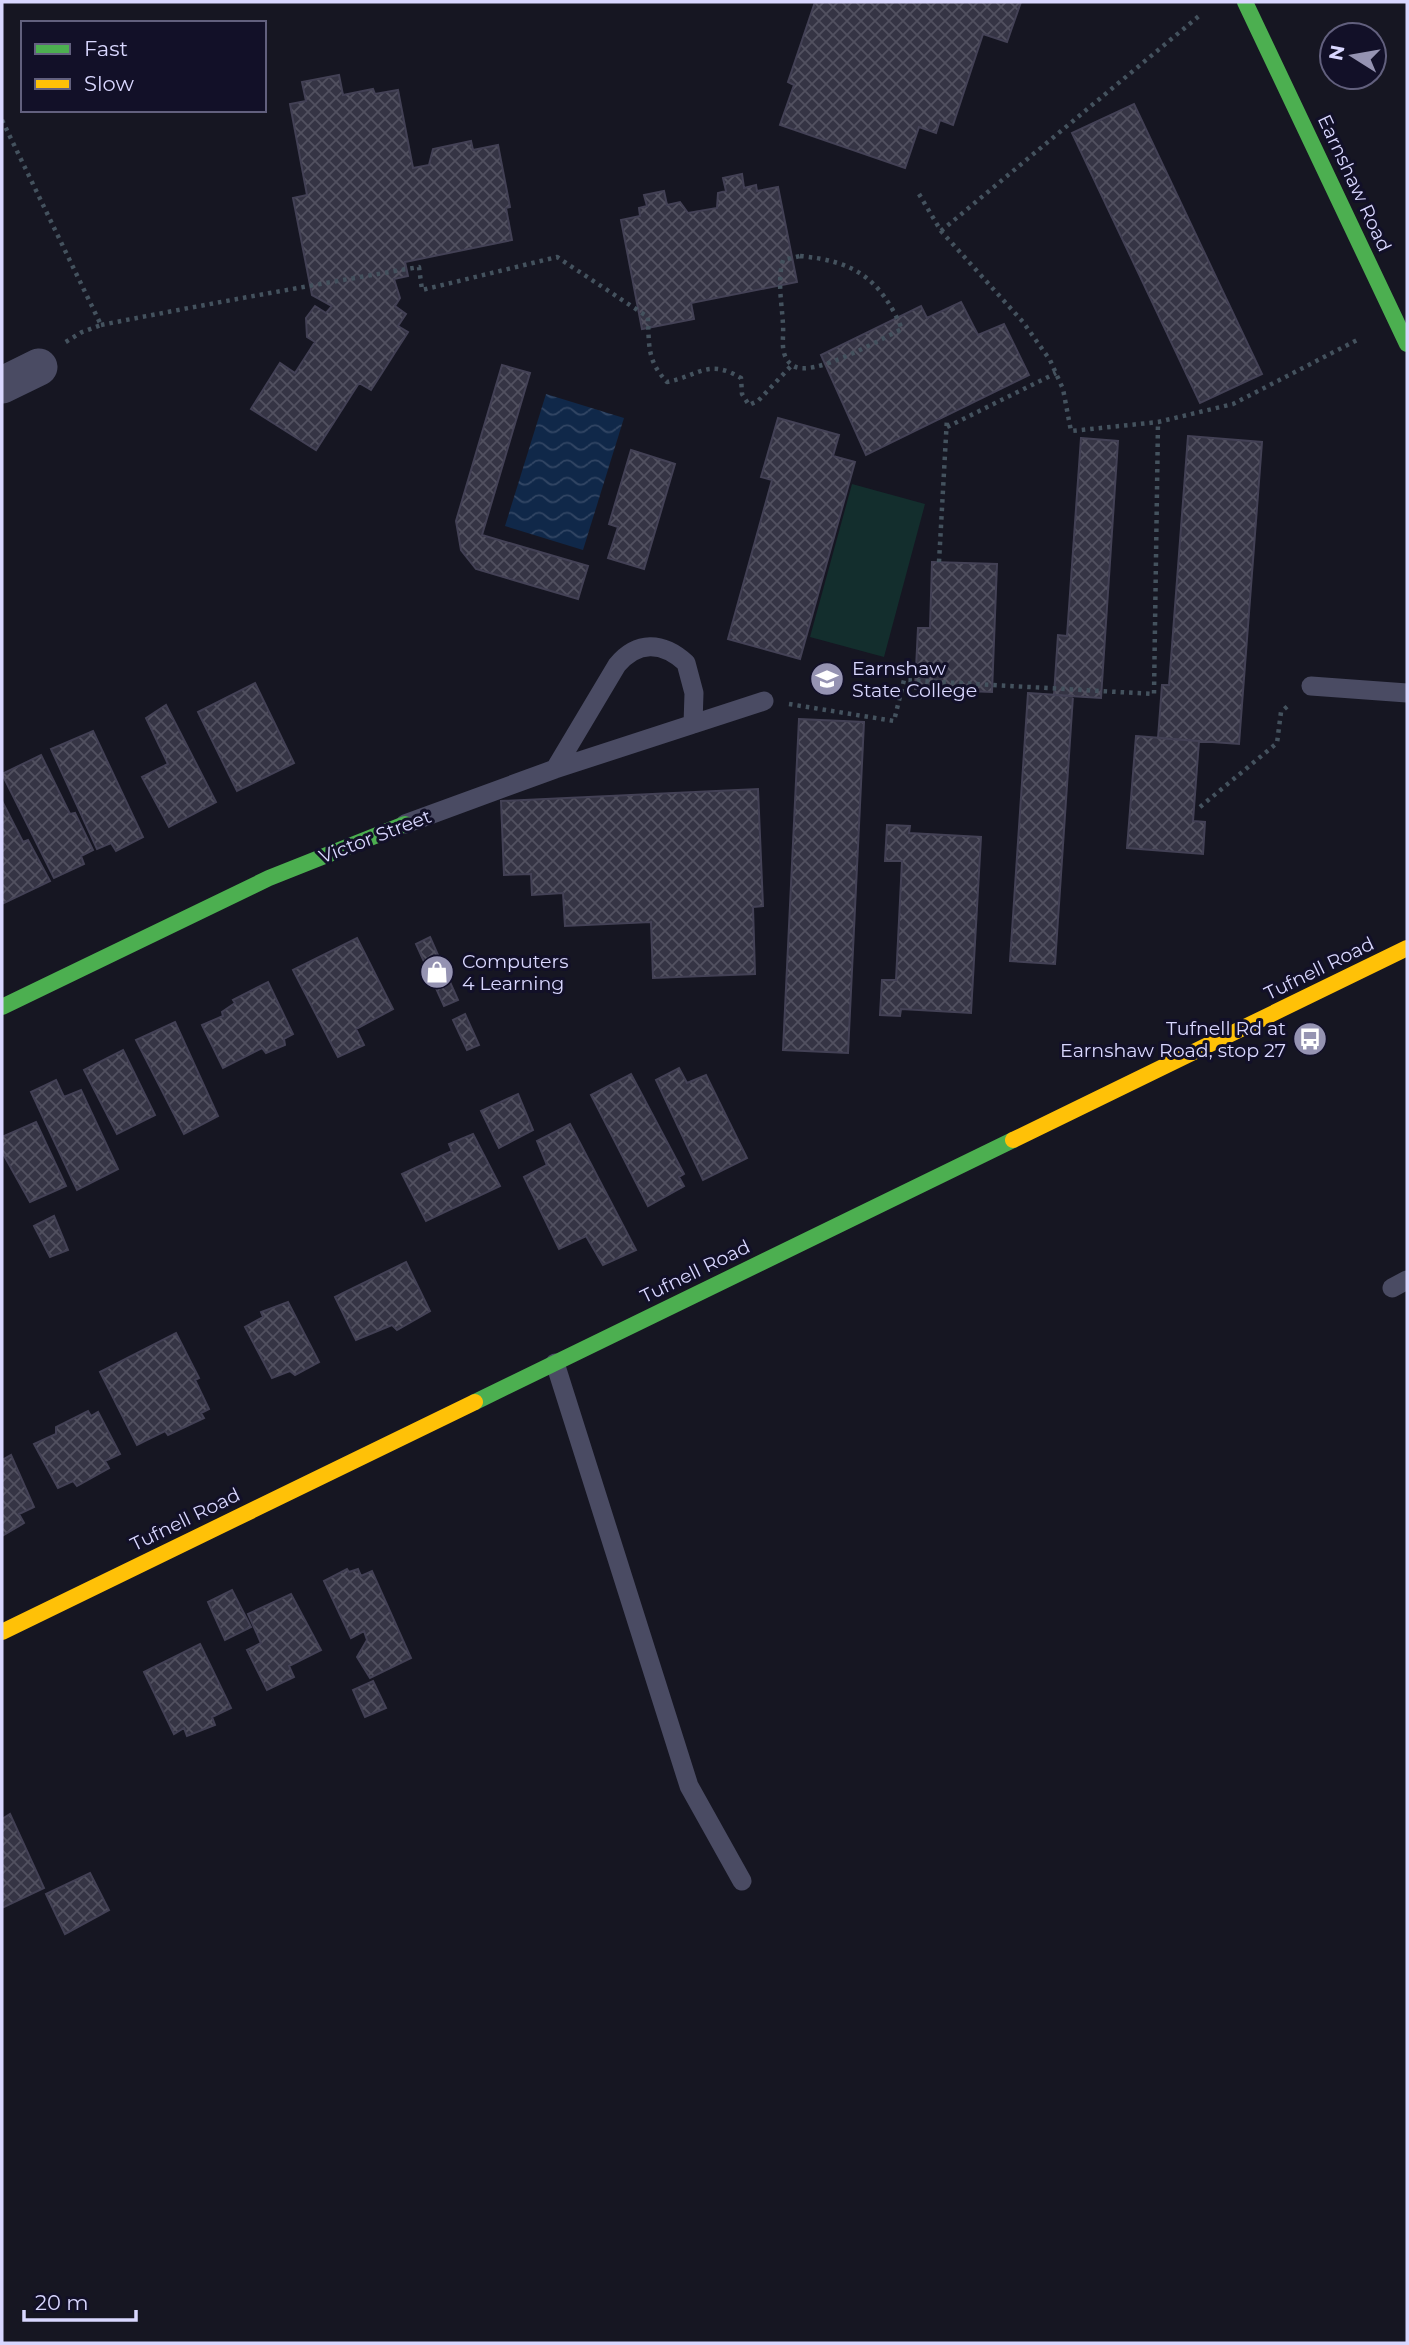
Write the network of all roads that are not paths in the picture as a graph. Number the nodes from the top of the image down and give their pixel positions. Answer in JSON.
{"nodes":[{"id":1,"x":1245,"y":2,"type":"edge"},
{"id":2,"x":1407,"y":344,"type":"edge"},
{"id":3,"x":52,"y":355,"type":"road end"},
{"id":4,"x":2,"y":384,"type":"edge"},
{"id":5,"x":1311,"y":686,"type":"road end"},
{"id":6,"x":1407,"y":693,"type":"edge"},
{"id":7,"x":764,"y":701,"type":"road end"},
{"id":8,"x":693,"y":724,"type":"junction"},
{"id":9,"x":555,"y":769,"type":"junction"},
{"id":10,"x":405,"y":824,"type":"joint"},
{"id":11,"x":1407,"y":948,"type":"edge"},
{"id":12,"x":2,"y":1007,"type":"edge"},
{"id":13,"x":555,"y":1363,"type":"junction"},
{"id":14,"x":2,"y":1632,"type":"edge"},
{"id":15,"x":742,"y":1881,"type":"dead end"}],
"edges":[{"from":1,"to":2,"type":"street","name":"Earnshaw Road"},
{"from":3,"to":4,"type":"street"},
{"from":5,"to":6,"type":"lane"},
{"from":7,"to":8,"type":"lane","name":"Victor Street"},
{"from":8,"to":9,"type":"lane","name":"Victor Street"},
{"from":8,"to":9,"type":"lane"},
{"from":9,"to":10,"type":"lane","name":"Victor Street"},
{"from":10,"to":12,"type":"street","name":"Victor Street"},
{"from":11,"to":13,"type":"street","name":"Tufnell Road"},
{"from":13,"to":14,"type":"street","name":"Tufnell Road"},
{"from":13,"to":15,"type":"lane"}]}
